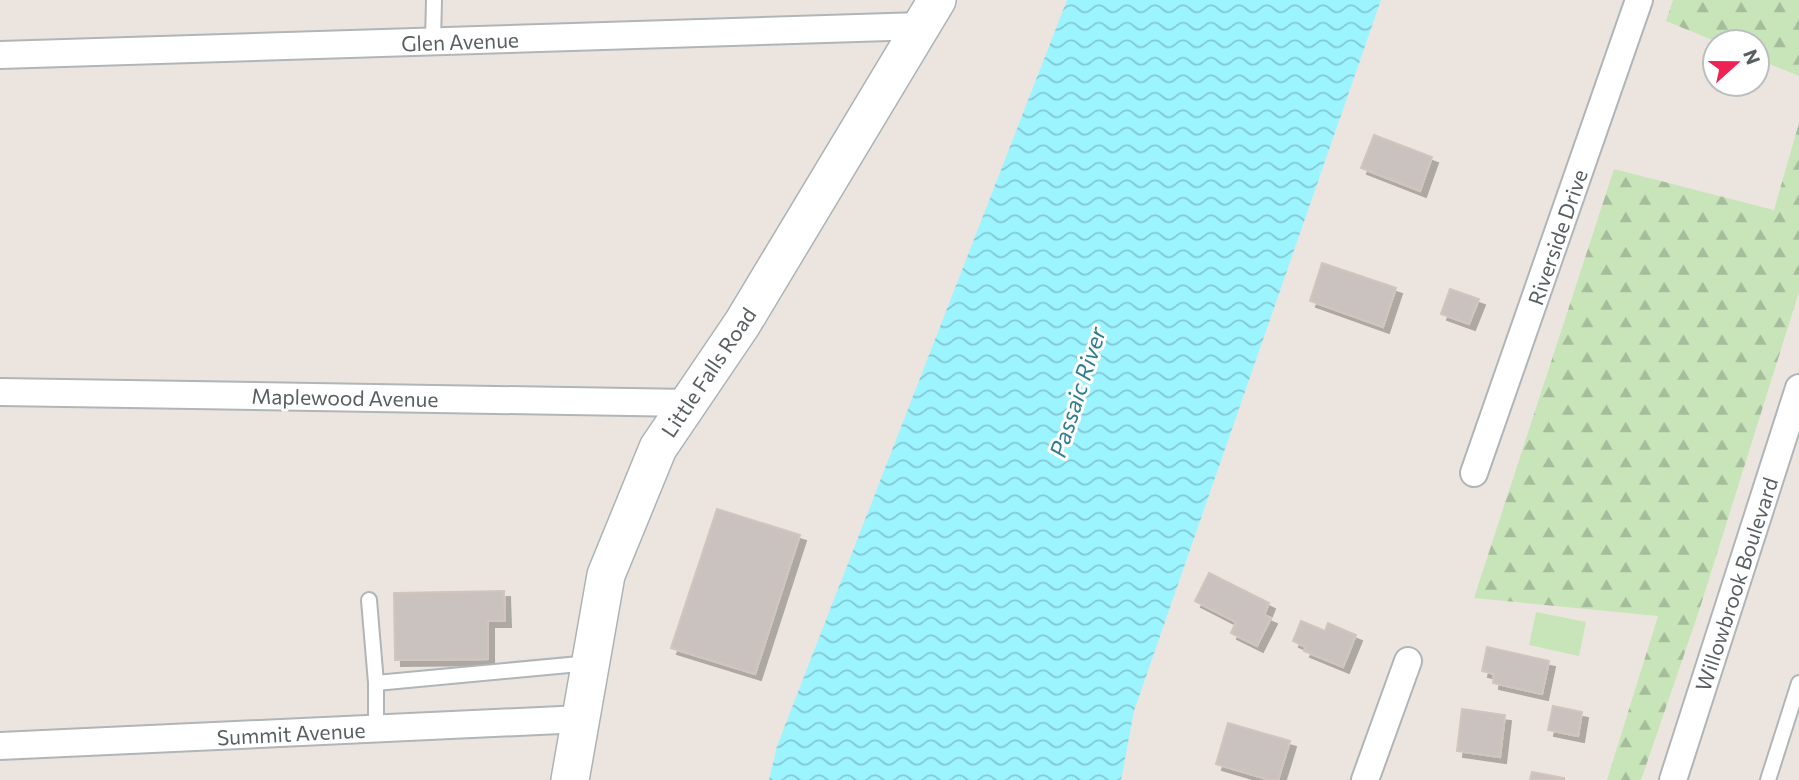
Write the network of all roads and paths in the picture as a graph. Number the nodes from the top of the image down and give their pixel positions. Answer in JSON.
{"nodes":[{"id":1,"x":435,"y":0,"type":"edge"},
{"id":2,"x":1639,"y":0,"type":"edge"},
{"id":3,"x":929,"y":13,"type":"edge"},
{"id":4,"x":433,"y":41,"type":"junction"},
{"id":5,"x":0,"y":55,"type":"edge"},
{"id":6,"x":1799,"y":387,"type":"edge"},
{"id":7,"x":0,"y":392,"type":"edge"},
{"id":8,"x":690,"y":402,"type":"junction"},
{"id":9,"x":1474,"y":473,"type":"dead end"},
{"id":10,"x":369,"y":600,"type":"dead end"},
{"id":11,"x":1408,"y":661,"type":"dead end"},
{"id":12,"x":591,"y":663,"type":"junction"},
{"id":13,"x":376,"y":683,"type":"junction"},
{"id":14,"x":1799,"y":683,"type":"edge"},
{"id":15,"x":582,"y":719,"type":"junction"},
{"id":16,"x":376,"y":729,"type":"junction"},
{"id":17,"x":0,"y":746,"type":"edge"},
{"id":18,"x":570,"y":780,"type":"edge"},
{"id":19,"x":1365,"y":780,"type":"edge"},
{"id":20,"x":1673,"y":780,"type":"edge"},
{"id":21,"x":1768,"y":780,"type":"edge"}],
"edges":[{"from":1,"to":4,"type":"lane"},
{"from":2,"to":9,"type":"street","name":"Riverside Drive"},
{"from":3,"to":4,"type":"street","name":"Glen Avenue"},
{"from":3,"to":8,"type":"street","name":"Little Falls Road"},
{"from":4,"to":5,"type":"street","name":"Glen Avenue"},
{"from":6,"to":20,"type":"street","name":"Willowbrook Boulevard"},
{"from":7,"to":8,"type":"street","name":"Maplewood Avenue"},
{"from":8,"to":12,"type":"street","name":"Little Falls Road"},
{"from":10,"to":13,"type":"lane"},
{"from":11,"to":19,"type":"street"},
{"from":12,"to":13,"type":"lane"},
{"from":12,"to":15,"type":"street","name":"Little Falls Road"},
{"from":13,"to":16,"type":"lane"},
{"from":14,"to":21,"type":"lane"},
{"from":15,"to":16,"type":"street","name":"Summit Avenue"},
{"from":15,"to":18,"type":"street","name":"Little Falls Road"},
{"from":16,"to":17,"type":"street","name":"Summit Avenue"}]}
